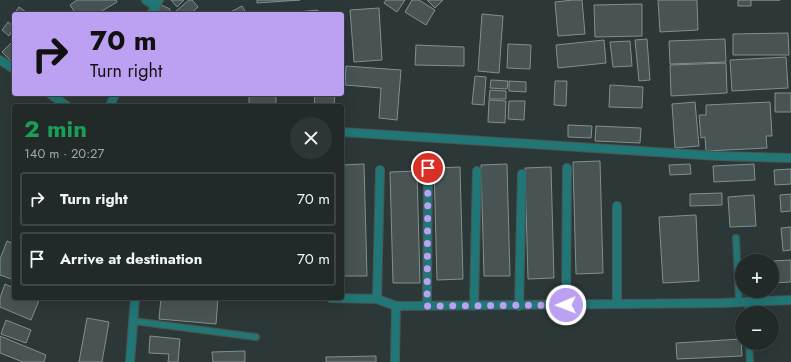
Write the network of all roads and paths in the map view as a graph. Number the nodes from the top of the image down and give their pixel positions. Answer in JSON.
{"nodes":[{"id":1,"x":146,"y":0,"type":"edge"},
{"id":2,"x":155,"y":7,"type":"edge"},
{"id":3,"x":0,"y":60,"type":"edge"},
{"id":4,"x":12,"y":68,"type":"edge"},
{"id":5,"x":53,"y":96,"type":"edge"},
{"id":6,"x":64,"y":104,"type":"edge"},
{"id":7,"x":344,"y":132,"type":"edge"},
{"id":8,"x":791,"y":158,"type":"edge"},
{"id":9,"x":428,"y":168,"type":"dead end"},
{"id":10,"x":567,"y":168,"type":"dead end"},
{"id":11,"x":380,"y":170,"type":"dead end"},
{"id":12,"x":477,"y":171,"type":"dead end"},
{"id":13,"x":522,"y":174,"type":"dead end"},
{"id":14,"x":617,"y":206,"type":"dead end"},
{"id":15,"x":736,"y":238,"type":"dead end"},
{"id":16,"x":344,"y":298,"type":"edge"},
{"id":17,"x":377,"y":299,"type":"junction"},
{"id":18,"x":135,"y":300,"type":"edge"},
{"id":19,"x":791,"y":300,"type":"edge"},
{"id":20,"x":739,"y":302,"type":"junction"},
{"id":21,"x":748,"y":302,"type":"junction"},
{"id":22,"x":617,"y":304,"type":"junction"},
{"id":23,"x":566,"y":305,"type":"junction"},
{"id":24,"x":396,"y":306,"type":"junction"},
{"id":25,"x":427,"y":306,"type":"junction"},
{"id":26,"x":474,"y":306,"type":"junction"},
{"id":27,"x":519,"y":306,"type":"junction"},
{"id":28,"x":748,"y":306,"type":"edge"},
{"id":29,"x":133,"y":321,"type":"junction"},
{"id":30,"x":256,"y":337,"type":"dead end"},
{"id":31,"x":749,"y":350,"type":"edge"},
{"id":32,"x":130,"y":362,"type":"edge"},
{"id":33,"x":395,"y":362,"type":"edge"},
{"id":34,"x":750,"y":362,"type":"edge"}],
"edges":[{"from":1,"to":2,"type":"street"},
{"from":3,"to":4,"type":"street"},
{"from":5,"to":6,"type":"street"},
{"from":7,"to":8,"type":"street"},
{"from":9,"to":25,"type":"street"},
{"from":10,"to":23,"type":"street"},
{"from":11,"to":17,"type":"street"},
{"from":12,"to":26,"type":"street"},
{"from":13,"to":27,"type":"street"},
{"from":14,"to":22,"type":"street"},
{"from":15,"to":20,"type":"lane"},
{"from":16,"to":17,"type":"street"},
{"from":17,"to":24,"type":"street"},
{"from":18,"to":29,"type":"street"},
{"from":19,"to":21,"type":"street"},
{"from":20,"to":21,"type":"street"},
{"from":20,"to":22,"type":"street"},
{"from":21,"to":28,"type":"lane"},
{"from":22,"to":23,"type":"street"},
{"from":23,"to":27,"type":"street"},
{"from":24,"to":25,"type":"street"},
{"from":24,"to":33,"type":"street"},
{"from":25,"to":26,"type":"street"},
{"from":26,"to":27,"type":"street"},
{"from":29,"to":30,"type":"lane"},
{"from":29,"to":32,"type":"street"},
{"from":31,"to":34,"type":"lane"}]}
